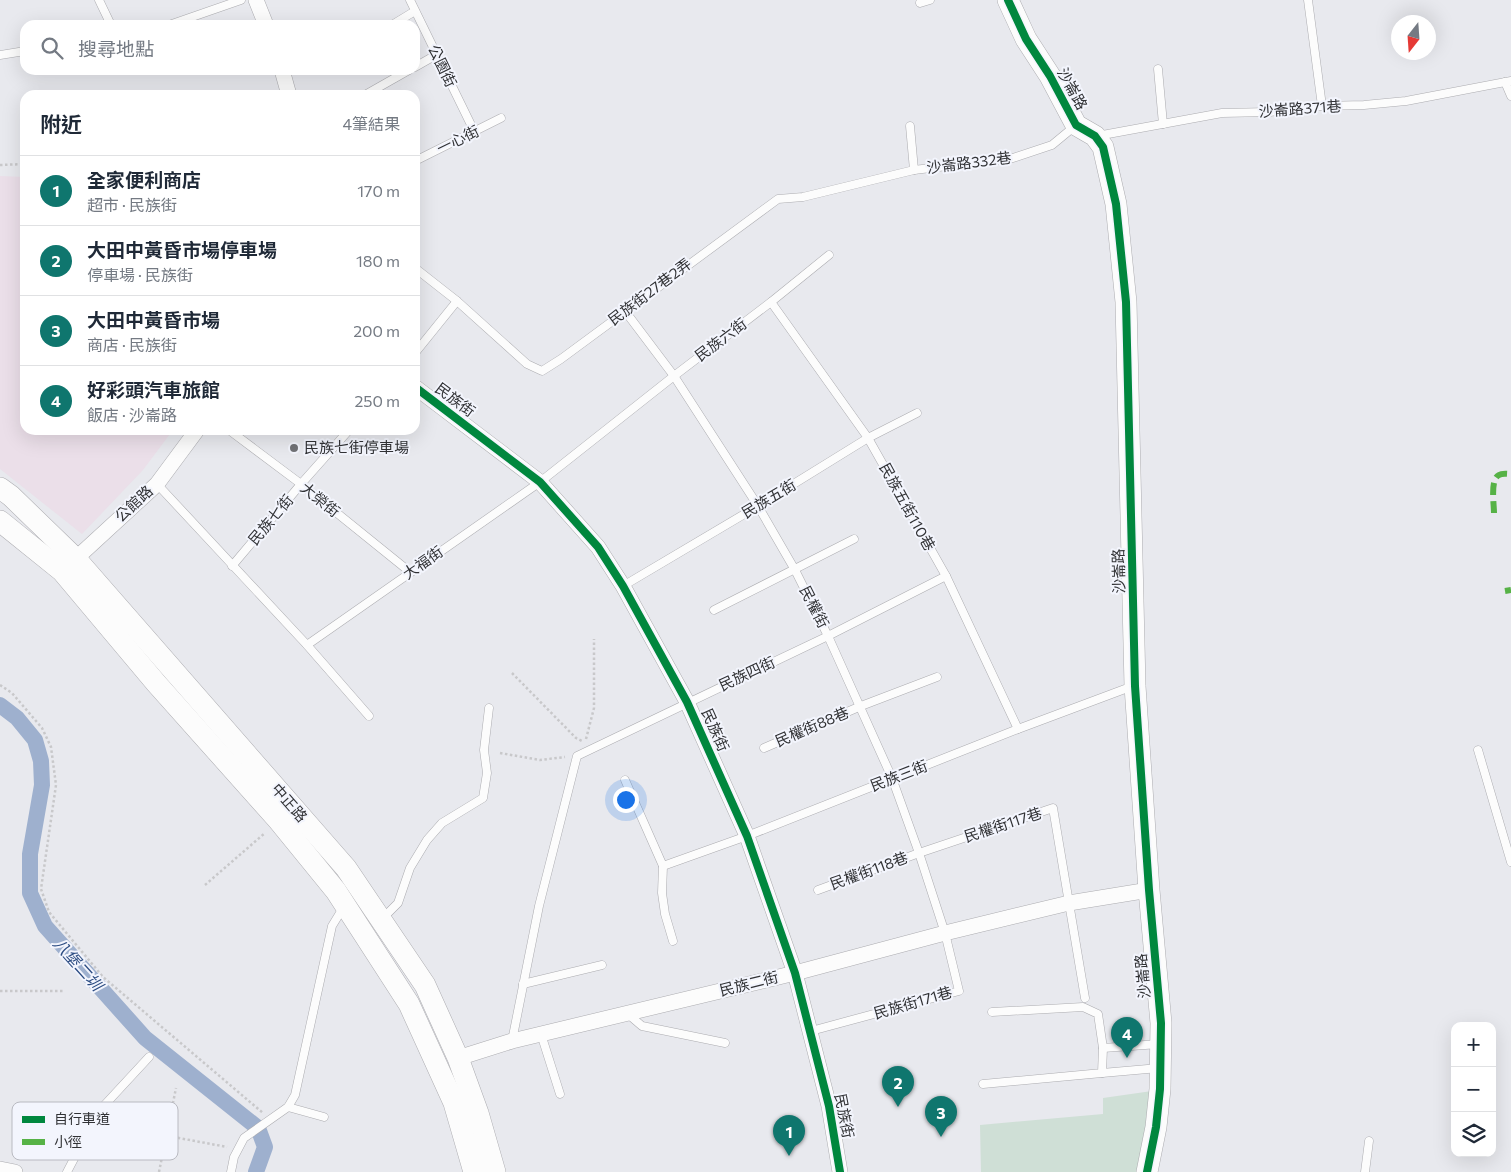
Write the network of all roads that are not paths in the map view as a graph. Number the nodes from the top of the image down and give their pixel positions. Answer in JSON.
{"nodes":[{"id":1,"x":99,"y":0,"type":"edge"},
{"id":2,"x":241,"y":0,"type":"edge"},
{"id":3,"x":256,"y":0,"type":"edge"},
{"id":4,"x":410,"y":0,"type":"edge"},
{"id":5,"x":930,"y":0,"type":"edge"},
{"id":6,"x":1008,"y":0,"type":"edge"},
{"id":7,"x":1308,"y":0,"type":"edge"},
{"id":8,"x":920,"y":3,"type":"dead end"},
{"id":9,"x":415,"y":12,"type":"junction"},
{"id":10,"x":109,"y":20,"type":"edge"},
{"id":11,"x":183,"y":20,"type":"edge"},
{"id":12,"x":264,"y":20,"type":"edge"},
{"id":13,"x":401,"y":20,"type":"edge"},
{"id":14,"x":419,"y":20,"type":"edge"},
{"id":15,"x":420,"y":22,"type":"edge"},
{"id":16,"x":20,"y":52,"type":"edge"},
{"id":17,"x":436,"y":54,"type":"junction"},
{"id":18,"x":0,"y":55,"type":"edge"},
{"id":19,"x":420,"y":64,"type":"edge"},
{"id":20,"x":1158,"y":69,"type":"dead end"},
{"id":21,"x":283,"y":75,"type":"edge"},
{"id":22,"x":400,"y":75,"type":"edge"},
{"id":23,"x":1508,"y":82,"type":"edge"},
{"id":24,"x":288,"y":90,"type":"edge"},
{"id":25,"x":374,"y":90,"type":"edge"},
{"id":26,"x":1511,"y":96,"type":"edge"},
{"id":27,"x":1322,"y":106,"type":"junction"},
{"id":28,"x":501,"y":118,"type":"dead end"},
{"id":29,"x":1163,"y":124,"type":"junction"},
{"id":30,"x":1076,"y":125,"type":"junction"},
{"id":31,"x":910,"y":126,"type":"dead end"},
{"id":32,"x":475,"y":132,"type":"junction"},
{"id":33,"x":1095,"y":136,"type":"junction"},
{"id":34,"x":420,"y":159,"type":"edge"},
{"id":35,"x":914,"y":170,"type":"junction"},
{"id":36,"x":829,"y":256,"type":"dead end"},
{"id":37,"x":420,"y":272,"type":"edge"},
{"id":38,"x":457,"y":301,"type":"junction"},
{"id":39,"x":772,"y":302,"type":"junction"},
{"id":40,"x":625,"y":311,"type":"junction"},
{"id":41,"x":420,"y":347,"type":"edge"},
{"id":42,"x":674,"y":376,"type":"junction"},
{"id":43,"x":420,"y":391,"type":"edge"},
{"id":44,"x":917,"y":413,"type":"dead end"},
{"id":45,"x":193,"y":435,"type":"edge"},
{"id":46,"x":235,"y":435,"type":"edge"},
{"id":47,"x":345,"y":435,"type":"edge"},
{"id":48,"x":868,"y":438,"type":"junction"},
{"id":49,"x":540,"y":482,"type":"junction"},
{"id":50,"x":157,"y":484,"type":"junction"},
{"id":51,"x":301,"y":484,"type":"junction"},
{"id":52,"x":0,"y":488,"type":"edge"},
{"id":53,"x":758,"y":506,"type":"junction"},
{"id":54,"x":0,"y":521,"type":"edge"},
{"id":55,"x":854,"y":539,"type":"dead end"},
{"id":56,"x":69,"y":565,"type":"junction"},
{"id":57,"x":232,"y":566,"type":"junction"},
{"id":58,"x":795,"y":570,"type":"junction"},
{"id":59,"x":410,"y":572,"type":"junction"},
{"id":60,"x":946,"y":576,"type":"junction"},
{"id":61,"x":623,"y":586,"type":"junction"},
{"id":62,"x":714,"y":610,"type":"dead end"},
{"id":63,"x":828,"y":636,"type":"junction"},
{"id":64,"x":307,"y":645,"type":"junction"},
{"id":65,"x":937,"y":677,"type":"dead end"},
{"id":66,"x":1135,"y":686,"type":"junction"},
{"id":67,"x":688,"y":702,"type":"junction"},
{"id":68,"x":861,"y":706,"type":"junction"},
{"id":69,"x":488,"y":708,"type":"dead end"},
{"id":70,"x":369,"y":716,"type":"dead end"},
{"id":71,"x":1018,"y":729,"type":"junction"},
{"id":72,"x":764,"y":748,"type":"dead end"},
{"id":73,"x":1478,"y":750,"type":"dead end"},
{"id":74,"x":892,"y":778,"type":"junction"},
{"id":75,"x":626,"y":780,"type":"dead end"},
{"id":76,"x":747,"y":836,"type":"junction"},
{"id":77,"x":920,"y":853,"type":"junction"},
{"id":78,"x":1511,"y":862,"type":"edge"},
{"id":79,"x":663,"y":866,"type":"junction"},
{"id":80,"x":818,"y":890,"type":"dead end"},
{"id":81,"x":1148,"y":890,"type":"junction"},
{"id":82,"x":1069,"y":903,"type":"junction"},
{"id":83,"x":346,"y":904,"type":"junction"},
{"id":84,"x":381,"y":920,"type":"junction"},
{"id":85,"x":944,"y":933,"type":"junction"},
{"id":86,"x":673,"y":941,"type":"dead end"},
{"id":87,"x":602,"y":965,"type":"dead end"},
{"id":88,"x":795,"y":973,"type":"junction"},
{"id":89,"x":523,"y":984,"type":"junction"},
{"id":90,"x":1085,"y":998,"type":"dead end"},
{"id":91,"x":992,"y":1012,"type":"dead end"},
{"id":92,"x":627,"y":1013,"type":"junction"},
{"id":93,"x":811,"y":1031,"type":"junction"},
{"id":94,"x":541,"y":1034,"type":"junction"},
{"id":95,"x":512,"y":1041,"type":"junction"},
{"id":96,"x":725,"y":1043,"type":"dead end"},
{"id":97,"x":1161,"y":1044,"type":"junction"},
{"id":98,"x":1104,"y":1048,"type":"junction"},
{"id":99,"x":149,"y":1057,"type":"dead end"},
{"id":100,"x":458,"y":1058,"type":"junction"},
{"id":101,"x":1160,"y":1068,"type":"junction"},
{"id":102,"x":1102,"y":1073,"type":"junction"},
{"id":103,"x":982,"y":1084,"type":"dead end"},
{"id":104,"x":560,"y":1094,"type":"dead end"},
{"id":105,"x":107,"y":1102,"type":"edge"},
{"id":106,"x":288,"y":1107,"type":"junction"},
{"id":107,"x":324,"y":1117,"type":"dead end"},
{"id":108,"x":1369,"y":1141,"type":"dead end"},
{"id":109,"x":73,"y":1160,"type":"edge"},
{"id":110,"x":0,"y":1169,"type":"edge"},
{"id":111,"x":14,"y":1172,"type":"edge"},
{"id":112,"x":67,"y":1172,"type":"edge"},
{"id":113,"x":231,"y":1172,"type":"edge"},
{"id":114,"x":474,"y":1172,"type":"edge"},
{"id":115,"x":495,"y":1172,"type":"edge"},
{"id":116,"x":840,"y":1172,"type":"edge"},
{"id":117,"x":1147,"y":1172,"type":"edge"},
{"id":118,"x":1365,"y":1172,"type":"edge"}],
"edges":[{"from":1,"to":10,"type":"lane"},
{"from":2,"to":11,"type":"lane"},
{"from":3,"to":12,"type":"street"},
{"from":4,"to":9,"type":"lane","name":"公園街"},
{"from":5,"to":8,"type":"lane"},
{"from":6,"to":30,"type":"main road","name":"沙崙路"},
{"from":7,"to":27,"type":"lane"},
{"from":9,"to":13,"type":"lane"},
{"from":9,"to":14,"type":"lane","name":"公園街"},
{"from":15,"to":17,"type":"lane","name":"公園街"},
{"from":16,"to":18,"type":"lane"},
{"from":17,"to":19,"type":"lane"},
{"from":17,"to":32,"type":"lane","name":"公園街"},
{"from":20,"to":29,"type":"lane"},
{"from":21,"to":24,"type":"street"},
{"from":22,"to":25,"type":"lane"},
{"from":23,"to":26,"type":"lane","name":"沙崙路371巷"},
{"from":23,"to":27,"type":"lane","name":"沙崙路371巷"},
{"from":27,"to":29,"type":"lane","name":"沙崙路371巷"},
{"from":28,"to":32,"type":"lane","name":"一心街"},
{"from":29,"to":33,"type":"lane","name":"沙崙路371巷"},
{"from":30,"to":33,"type":"main road","name":"沙崙路"},
{"from":30,"to":35,"type":"lane","name":"沙崙路332巷"},
{"from":31,"to":35,"type":"lane"},
{"from":32,"to":34,"type":"lane","name":"一心街"},
{"from":33,"to":66,"type":"main road","name":"沙崙路"},
{"from":35,"to":40,"type":"lane","name":"民族街27巷2弄"},
{"from":36,"to":39,"type":"lane","name":"民族六街"},
{"from":37,"to":38,"type":"lane","name":"民族街27巷2弄"},
{"from":38,"to":40,"type":"lane","name":"民族街27巷2弄"},
{"from":38,"to":41,"type":"lane"},
{"from":39,"to":42,"type":"lane","name":"民族六街"},
{"from":39,"to":48,"type":"lane"},
{"from":40,"to":42,"type":"lane","name":"民權街"},
{"from":42,"to":49,"type":"lane","name":"民族六街"},
{"from":42,"to":53,"type":"lane","name":"民權街"},
{"from":43,"to":49,"type":"street","name":"民族街"},
{"from":44,"to":48,"type":"lane","name":"民族五街"},
{"from":45,"to":50,"type":"street","name":"公館路"},
{"from":46,"to":51,"type":"lane","name":"大榮街"},
{"from":47,"to":51,"type":"lane","name":"民族七街"},
{"from":48,"to":53,"type":"lane","name":"民族五街"},
{"from":48,"to":60,"type":"lane","name":"民族五街110巷"},
{"from":49,"to":59,"type":"lane","name":"大福街"},
{"from":49,"to":61,"type":"street","name":"民族街"},
{"from":50,"to":56,"type":"street","name":"公館路"},
{"from":50,"to":57,"type":"lane"},
{"from":51,"to":57,"type":"lane","name":"民族七街"},
{"from":51,"to":59,"type":"lane","name":"大榮街"},
{"from":52,"to":56,"type":"main road","name":"中正路"},
{"from":53,"to":58,"type":"lane","name":"民權街"},
{"from":53,"to":61,"type":"lane","name":"民族五街"},
{"from":54,"to":56,"type":"main road","name":"中正路"},
{"from":55,"to":58,"type":"lane"},
{"from":56,"to":83,"type":"main road","name":"中正路"},
{"from":56,"to":84,"type":"main road","name":"中正路"},
{"from":57,"to":64,"type":"lane"},
{"from":58,"to":62,"type":"lane"},
{"from":58,"to":63,"type":"lane","name":"民權街"},
{"from":59,"to":64,"type":"lane","name":"大福街"},
{"from":60,"to":63,"type":"lane","name":"民族四街"},
{"from":60,"to":71,"type":"lane"},
{"from":61,"to":67,"type":"street","name":"民族街"},
{"from":63,"to":67,"type":"lane","name":"民族四街"},
{"from":63,"to":68,"type":"lane","name":"民權街"},
{"from":64,"to":70,"type":"lane"},
{"from":65,"to":68,"type":"lane","name":"民權街88巷"},
{"from":66,"to":71,"type":"lane","name":"民族三街"},
{"from":66,"to":81,"type":"main road","name":"沙崙路"},
{"from":67,"to":76,"type":"street","name":"民族街"},
{"from":67,"to":89,"type":"lane","name":"民族四街"},
{"from":68,"to":72,"type":"lane","name":"民權街88巷"},
{"from":68,"to":74,"type":"lane","name":"民權街"},
{"from":69,"to":84,"type":"lane"},
{"from":71,"to":74,"type":"lane","name":"民族三街"},
{"from":73,"to":78,"type":"lane"},
{"from":74,"to":76,"type":"lane","name":"民族三街"},
{"from":74,"to":77,"type":"lane","name":"民權街"},
{"from":75,"to":79,"type":"lane"},
{"from":76,"to":79,"type":"lane","name":"民族三街"},
{"from":76,"to":88,"type":"street","name":"民族街"},
{"from":77,"to":80,"type":"lane","name":"民權街118巷"},
{"from":77,"to":82,"type":"lane","name":"民權街117巷"},
{"from":77,"to":85,"type":"lane","name":"民權街"},
{"from":79,"to":86,"type":"lane"},
{"from":81,"to":82,"type":"street","name":"民族二街"},
{"from":81,"to":97,"type":"main road","name":"沙崙路"},
{"from":82,"to":85,"type":"street","name":"民族二街"},
{"from":82,"to":90,"type":"lane"},
{"from":83,"to":106,"type":"lane"},
{"from":83,"to":114,"type":"main road","name":"中正路"},
{"from":84,"to":100,"type":"main road","name":"中正路"},
{"from":85,"to":88,"type":"street","name":"民族二街"},
{"from":85,"to":93,"type":"lane","name":"民族街171巷"},
{"from":87,"to":89,"type":"lane"},
{"from":88,"to":92,"type":"street","name":"民族二街"},
{"from":88,"to":93,"type":"street","name":"民族街"},
{"from":89,"to":95,"type":"lane"},
{"from":91,"to":98,"type":"lane"},
{"from":92,"to":94,"type":"street","name":"民族二街"},
{"from":92,"to":96,"type":"lane"},
{"from":93,"to":116,"type":"street","name":"民族街"},
{"from":94,"to":95,"type":"street","name":"民族二街"},
{"from":94,"to":104,"type":"lane"},
{"from":95,"to":100,"type":"street","name":"民族二街"},
{"from":97,"to":98,"type":"lane"},
{"from":97,"to":101,"type":"main road","name":"沙崙路"},
{"from":98,"to":102,"type":"lane"},
{"from":99,"to":105,"type":"lane"},
{"from":100,"to":115,"type":"main road","name":"中正路"},
{"from":101,"to":102,"type":"lane"},
{"from":101,"to":117,"type":"main road","name":"沙崙路"},
{"from":102,"to":103,"type":"lane"},
{"from":106,"to":107,"type":"lane"},
{"from":106,"to":113,"type":"lane"},
{"from":108,"to":118,"type":"lane"},
{"from":109,"to":112,"type":"lane"},
{"from":110,"to":111,"type":"street"}]}
